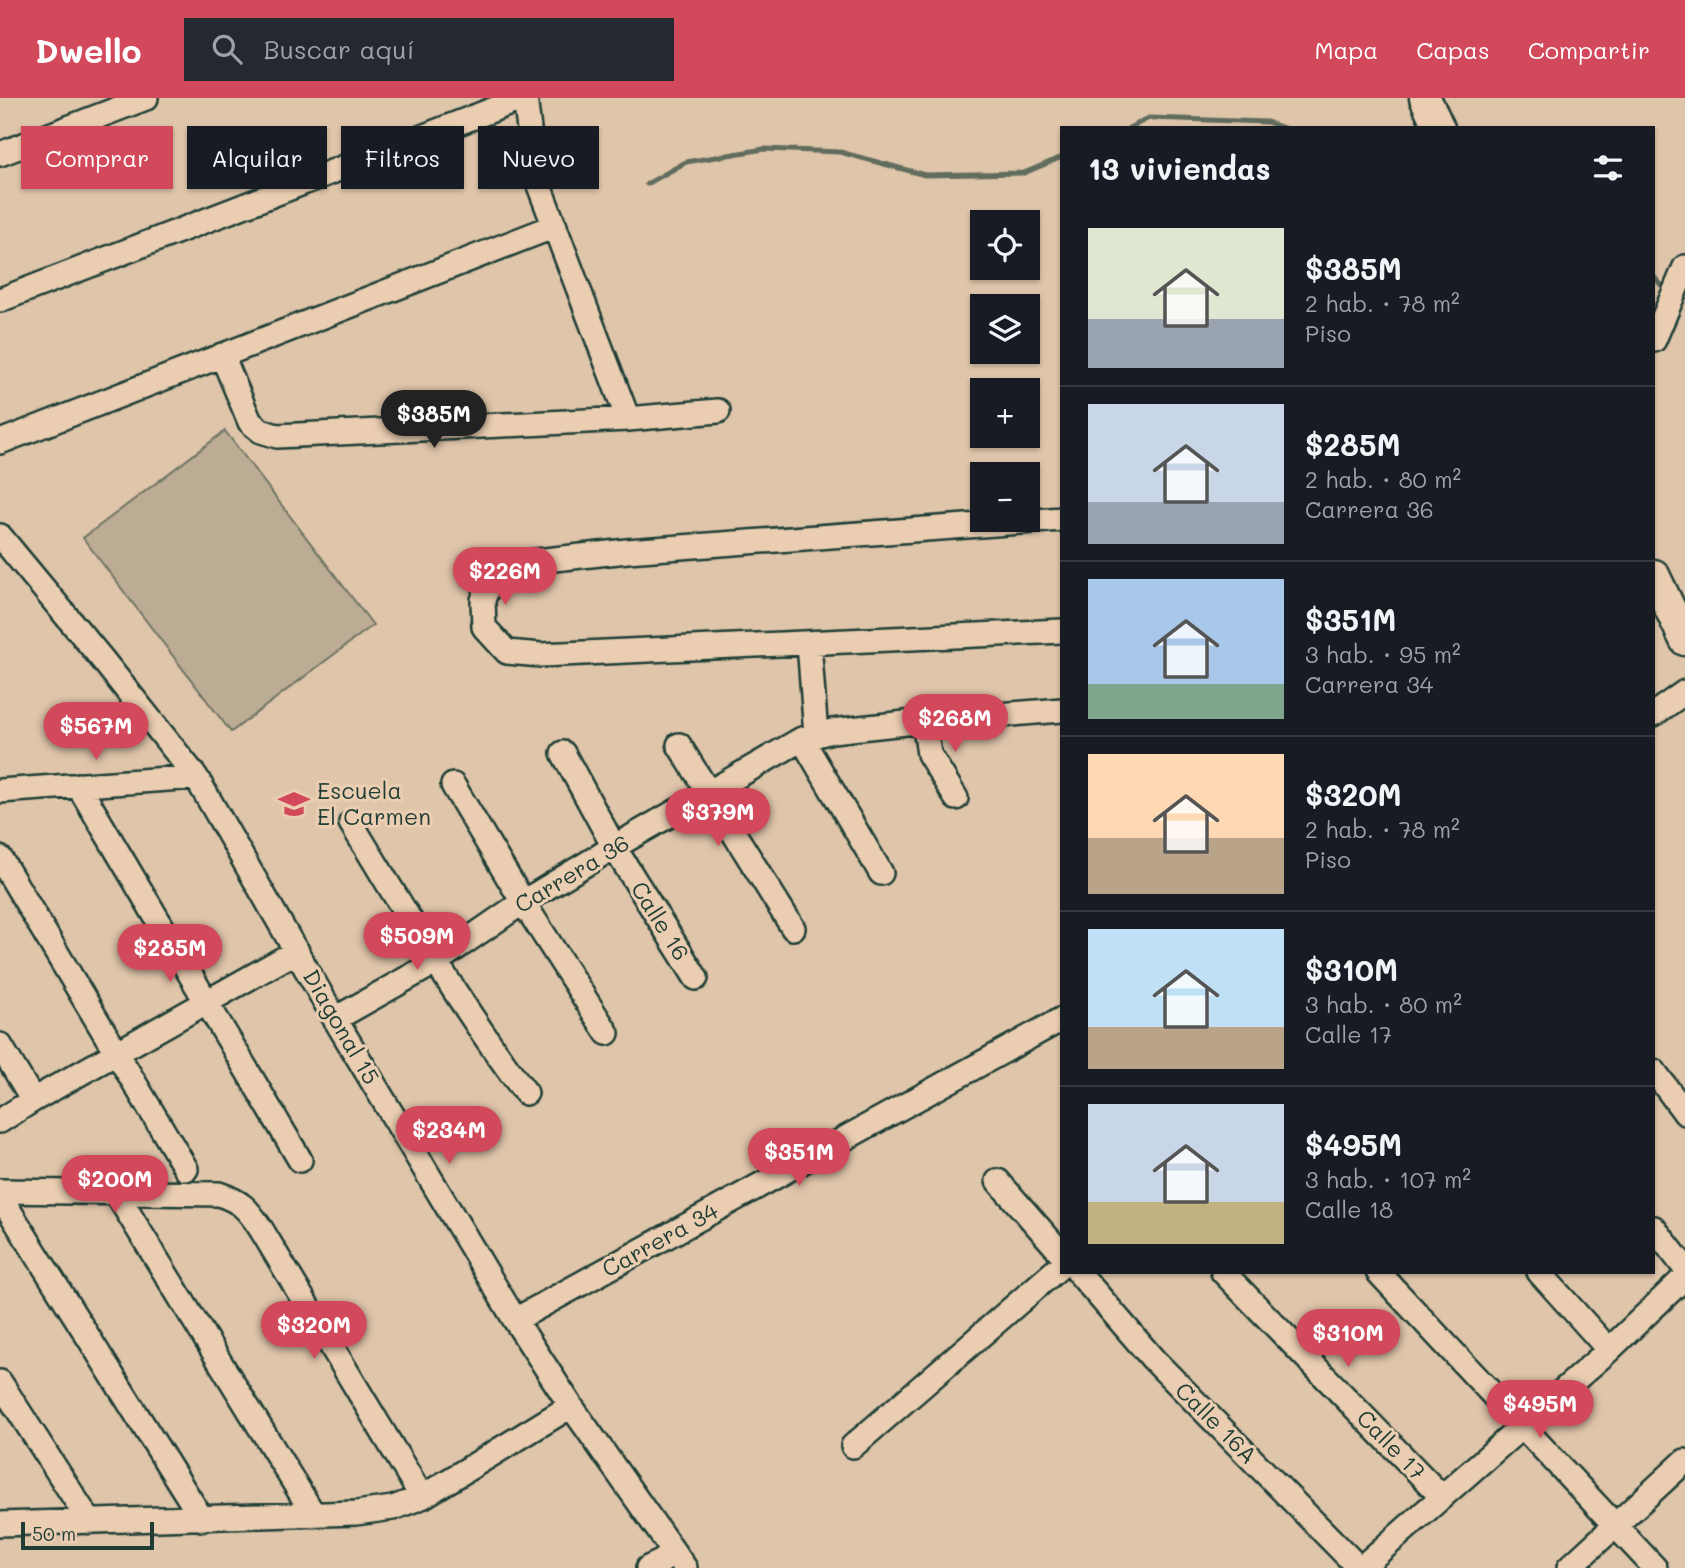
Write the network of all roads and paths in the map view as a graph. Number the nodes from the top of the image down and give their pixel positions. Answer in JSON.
{"nodes":[{"id":1,"x":145,"y":98,"type":"edge"},
{"id":2,"x":524,"y":98,"type":"edge"},
{"id":3,"x":1427,"y":99,"type":"edge"},
{"id":4,"x":1438,"y":126,"type":"edge"},
{"id":5,"x":0,"y":154,"type":"edge"},
{"id":6,"x":555,"y":226,"type":"junction"},
{"id":7,"x":1685,"y":267,"type":"edge"},
{"id":8,"x":0,"y":300,"type":"edge"},
{"id":9,"x":1655,"y":338,"type":"edge"},
{"id":10,"x":222,"y":355,"type":"junction"},
{"id":11,"x":718,"y":411,"type":"dead end"},
{"id":12,"x":628,"y":419,"type":"junction"},
{"id":13,"x":0,"y":442,"type":"edge"},
{"id":14,"x":1060,"y":519,"type":"edge"},
{"id":15,"x":0,"y":536,"type":"edge"},
{"id":16,"x":1655,"y":577,"type":"edge"},
{"id":17,"x":1060,"y":631,"type":"edge"},
{"id":18,"x":1685,"y":640,"type":"edge"},
{"id":19,"x":809,"y":643,"type":"junction"},
{"id":20,"x":1685,"y":692,"type":"edge"},
{"id":21,"x":1060,"y":710,"type":"edge"},
{"id":22,"x":1655,"y":713,"type":"edge"},
{"id":23,"x":924,"y":721,"type":"junction"},
{"id":24,"x":809,"y":737,"type":"junction"},
{"id":25,"x":679,"y":746,"type":"dead end"},
{"id":26,"x":563,"y":753,"type":"dead end"},
{"id":27,"x":196,"y":776,"type":"junction"},
{"id":28,"x":78,"y":785,"type":"junction"},
{"id":29,"x":453,"y":785,"type":"dead end"},
{"id":30,"x":0,"y":790,"type":"edge"},
{"id":31,"x":709,"y":793,"type":"junction"},
{"id":32,"x":956,"y":798,"type":"dead end"},
{"id":33,"x":351,"y":823,"type":"dead end"},
{"id":34,"x":614,"y":847,"type":"junction"},
{"id":35,"x":0,"y":858,"type":"edge"},
{"id":36,"x":881,"y":873,"type":"dead end"},
{"id":37,"x":523,"y":902,"type":"junction"},
{"id":38,"x":793,"y":928,"type":"dead end"},
{"id":39,"x":296,"y":951,"type":"junction"},
{"id":40,"x":436,"y":962,"type":"junction"},
{"id":41,"x":696,"y":978,"type":"dead end"},
{"id":42,"x":207,"y":1002,"type":"junction"},
{"id":43,"x":335,"y":1019,"type":"junction"},
{"id":44,"x":1060,"y":1020,"type":"edge"},
{"id":45,"x":607,"y":1033,"type":"dead end"},
{"id":46,"x":0,"y":1045,"type":"edge"},
{"id":47,"x":117,"y":1053,"type":"junction"},
{"id":48,"x":1655,"y":1072,"type":"edge"},
{"id":49,"x":526,"y":1093,"type":"dead end"},
{"id":50,"x":33,"y":1100,"type":"junction"},
{"id":51,"x":1685,"y":1113,"type":"edge"},
{"id":52,"x":0,"y":1121,"type":"edge"},
{"id":53,"x":300,"y":1160,"type":"dead end"},
{"id":54,"x":186,"y":1170,"type":"dead end"},
{"id":55,"x":998,"y":1181,"type":"dead end"},
{"id":56,"x":116,"y":1193,"type":"junction"},
{"id":57,"x":0,"y":1194,"type":"edge"},
{"id":58,"x":1655,"y":1229,"type":"edge"},
{"id":59,"x":1060,"y":1252,"type":"edge"},
{"id":60,"x":1060,"y":1267,"type":"edge"},
{"id":61,"x":1685,"y":1268,"type":"edge"},
{"id":62,"x":1080,"y":1274,"type":"edge"},
{"id":63,"x":1226,"y":1274,"type":"edge"},
{"id":64,"x":1380,"y":1274,"type":"edge"},
{"id":65,"x":1541,"y":1274,"type":"edge"},
{"id":66,"x":1685,"y":1277,"type":"edge"},
{"id":67,"x":515,"y":1320,"type":"junction"},
{"id":68,"x":1609,"y":1350,"type":"junction"},
{"id":69,"x":0,"y":1382,"type":"edge"},
{"id":70,"x":571,"y":1406,"type":"junction"},
{"id":71,"x":1523,"y":1426,"type":"junction"},
{"id":72,"x":853,"y":1446,"type":"dead end"},
{"id":73,"x":1685,"y":1461,"type":"edge"},
{"id":74,"x":422,"y":1497,"type":"junction"},
{"id":75,"x":1442,"y":1497,"type":"junction"},
{"id":76,"x":314,"y":1514,"type":"junction"},
{"id":77,"x":202,"y":1519,"type":"junction"},
{"id":78,"x":90,"y":1522,"type":"junction"},
{"id":79,"x":0,"y":1524,"type":"edge"},
{"id":80,"x":1615,"y":1525,"type":"junction"},
{"id":81,"x":679,"y":1560,"type":"edge"},
{"id":82,"x":1363,"y":1567,"type":"edge"},
{"id":83,"x":648,"y":1568,"type":"edge"},
{"id":84,"x":1569,"y":1568,"type":"edge"},
{"id":85,"x":1655,"y":1568,"type":"edge"}],
"edges":[{"from":1,"to":5,"type":"street"},
{"from":2,"to":6,"type":"street"},
{"from":2,"to":8,"type":"street"},
{"from":3,"to":4,"type":"main road"},
{"from":6,"to":10,"type":"street"},
{"from":6,"to":12,"type":"street"},
{"from":7,"to":9,"type":"street"},
{"from":10,"to":12,"type":"street"},
{"from":10,"to":13,"type":"street"},
{"from":11,"to":12,"type":"street"},
{"from":14,"to":19,"type":"street"},
{"from":15,"to":27,"type":"street","name":"Diagonal 15"},
{"from":16,"to":18,"type":"main road"},
{"from":17,"to":19,"type":"street"},
{"from":19,"to":24,"type":"street"},
{"from":20,"to":22,"type":"street"},
{"from":21,"to":23,"type":"street","name":"Carrera 36"},
{"from":23,"to":24,"type":"street","name":"Carrera 36"},
{"from":23,"to":32,"type":"street"},
{"from":24,"to":31,"type":"street","name":"Carrera 36"},
{"from":24,"to":36,"type":"street"},
{"from":25,"to":31,"type":"street"},
{"from":26,"to":34,"type":"street","name":"Calle 16"},
{"from":27,"to":28,"type":"street"},
{"from":27,"to":39,"type":"street","name":"Diagonal 15"},
{"from":28,"to":30,"type":"street"},
{"from":28,"to":42,"type":"street"},
{"from":29,"to":37,"type":"street"},
{"from":31,"to":34,"type":"street","name":"Carrera 36"},
{"from":31,"to":38,"type":"street"},
{"from":33,"to":40,"type":"street"},
{"from":34,"to":37,"type":"street","name":"Carrera 36"},
{"from":34,"to":41,"type":"street","name":"Calle 16"},
{"from":35,"to":47,"type":"street"},
{"from":37,"to":40,"type":"street","name":"Carrera 36"},
{"from":37,"to":45,"type":"street"},
{"from":39,"to":42,"type":"street"},
{"from":39,"to":43,"type":"street","name":"Diagonal 15"},
{"from":40,"to":43,"type":"street","name":"Carrera 36"},
{"from":40,"to":49,"type":"street"},
{"from":42,"to":47,"type":"street"},
{"from":42,"to":53,"type":"street"},
{"from":43,"to":67,"type":"street","name":"Diagonal 15"},
{"from":44,"to":67,"type":"street","name":"Carrera 34"},
{"from":46,"to":50,"type":"street"},
{"from":47,"to":50,"type":"street"},
{"from":47,"to":54,"type":"street"},
{"from":48,"to":51,"type":"street"},
{"from":50,"to":52,"type":"street"},
{"from":55,"to":59,"type":"street"},
{"from":56,"to":57,"type":"street"},
{"from":56,"to":74,"type":"street"},
{"from":56,"to":76,"type":"street"},
{"from":57,"to":77,"type":"street"},
{"from":58,"to":61,"type":"street"},
{"from":60,"to":72,"type":"street"},
{"from":62,"to":82,"type":"street","name":"Calle 16A"},
{"from":63,"to":75,"type":"street","name":"Calle 17"},
{"from":64,"to":71,"type":"street"},
{"from":65,"to":68,"type":"street"},
{"from":66,"to":68,"type":"street"},
{"from":67,"to":70,"type":"street","name":"Diagonal 15"},
{"from":68,"to":71,"type":"street"},
{"from":69,"to":78,"type":"street"},
{"from":70,"to":74,"type":"street"},
{"from":70,"to":81,"type":"street","name":"Diagonal 15"},
{"from":71,"to":75,"type":"street"},
{"from":71,"to":80,"type":"street"},
{"from":73,"to":80,"type":"street"},
{"from":74,"to":76,"type":"street"},
{"from":75,"to":82,"type":"street"},
{"from":76,"to":77,"type":"street"},
{"from":77,"to":78,"type":"street"},
{"from":78,"to":79,"type":"street"},
{"from":80,"to":84,"type":"street"},
{"from":80,"to":85,"type":"street"},
{"from":81,"to":83,"type":"street"}]}
